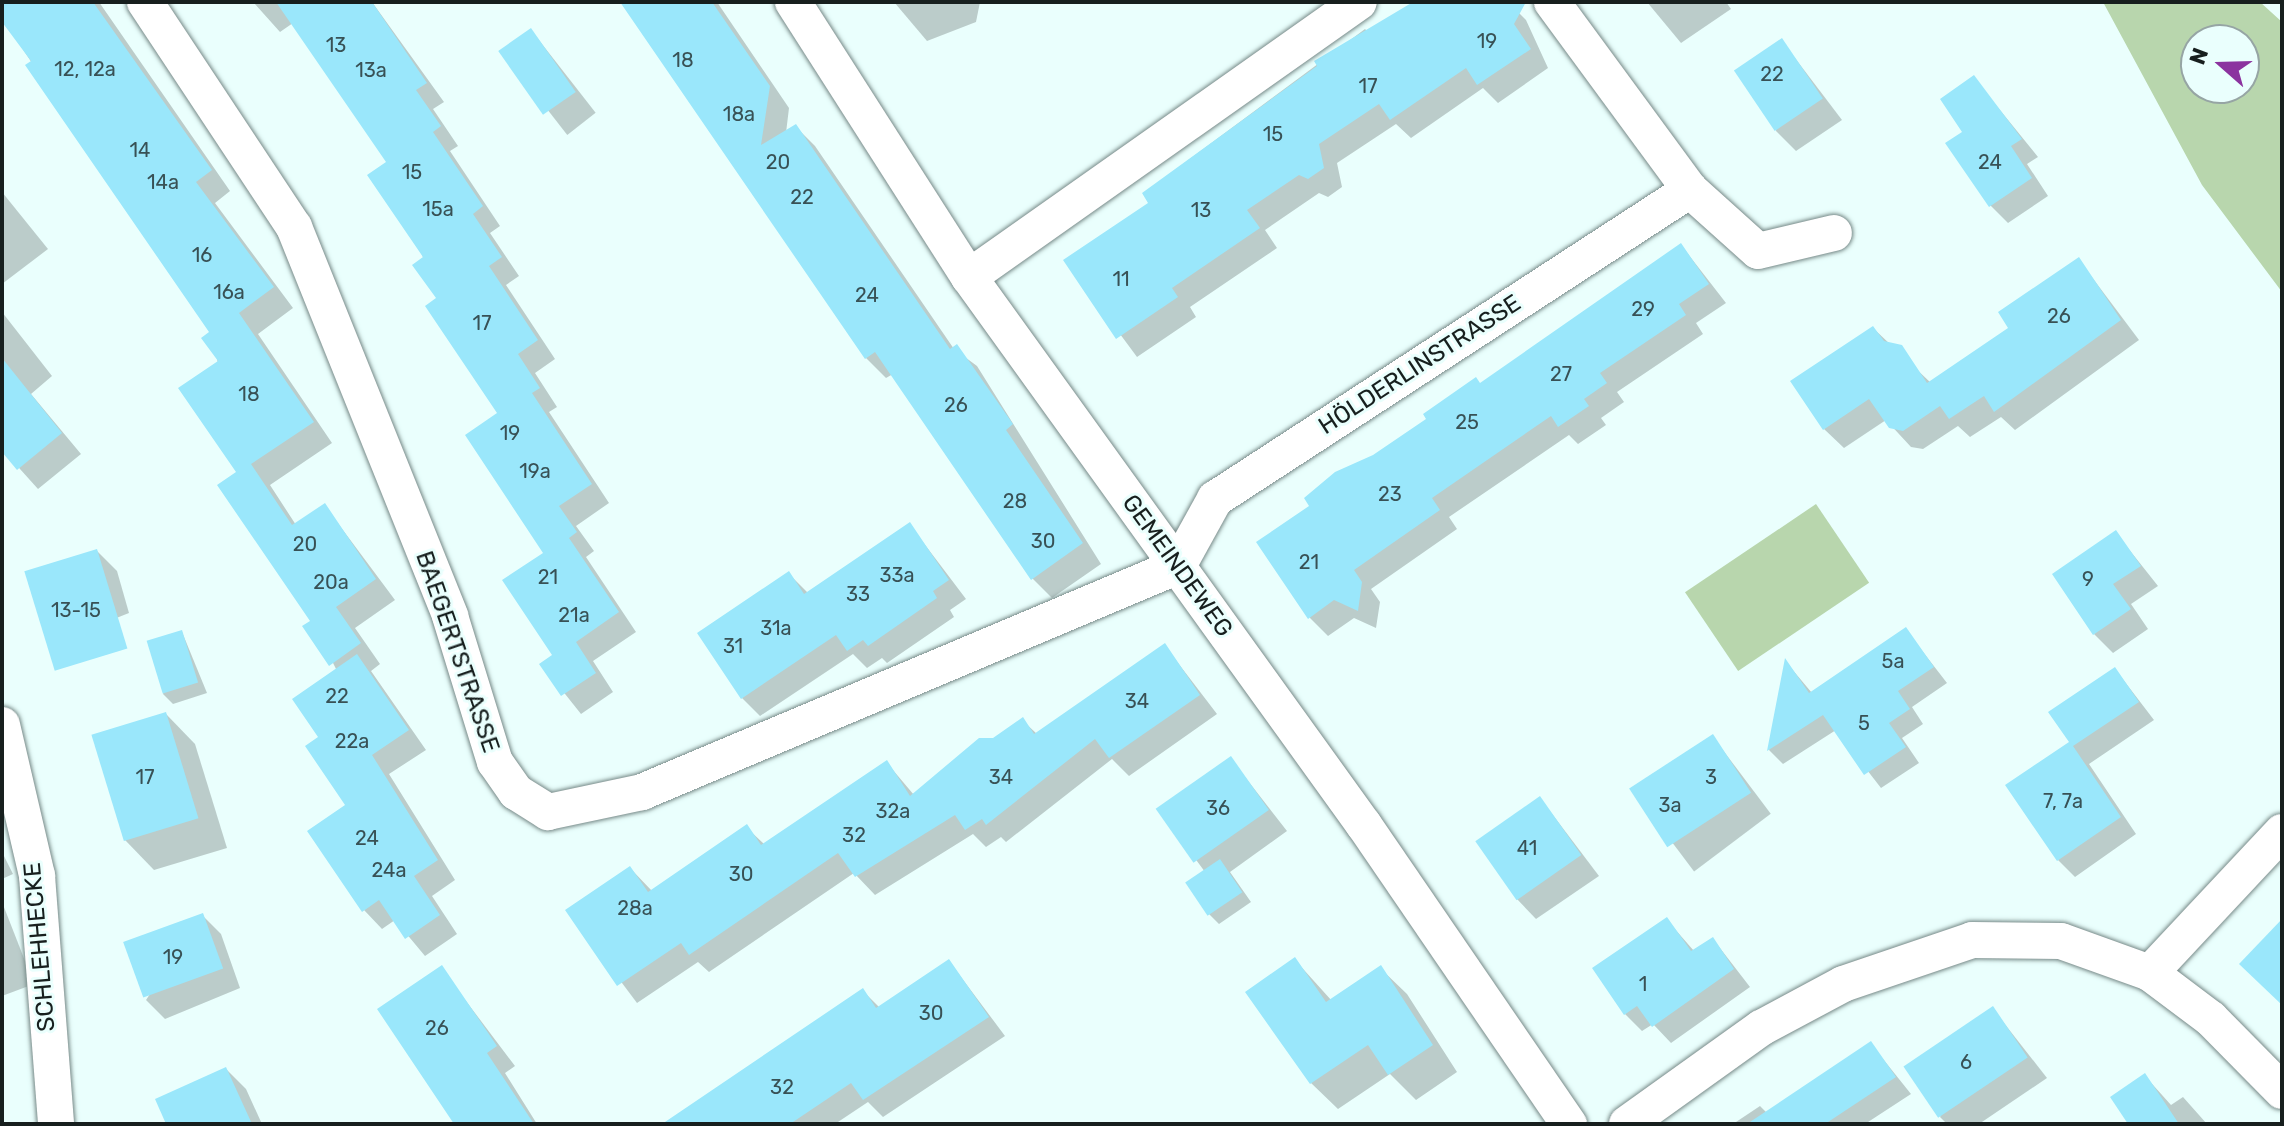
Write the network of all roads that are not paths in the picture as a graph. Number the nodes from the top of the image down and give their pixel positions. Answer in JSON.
{"nodes":[{"id":1,"x":145,"y":2,"type":"edge"},
{"id":2,"x":793,"y":2,"type":"edge"},
{"id":3,"x":1359,"y":2,"type":"edge"},
{"id":4,"x":1552,"y":2,"type":"edge"},
{"id":5,"x":1690,"y":190,"type":"junction"},
{"id":6,"x":1834,"y":233,"type":"dead end"},
{"id":7,"x":969,"y":277,"type":"junction"},
{"id":8,"x":1178,"y":566,"type":"junction"},
{"id":9,"x":2,"y":725,"type":"edge"},
{"id":10,"x":2282,"y":832,"type":"edge"},
{"id":11,"x":2150,"y":973,"type":"junction"},
{"id":12,"x":2282,"y":1091,"type":"edge"},
{"id":13,"x":56,"y":1124,"type":"edge"},
{"id":14,"x":1569,"y":1124,"type":"edge"},
{"id":15,"x":1627,"y":1124,"type":"edge"}],
"edges":[{"from":1,"to":8,"type":"street","name":"BAEGERTSTRASSE"},
{"from":2,"to":7,"type":"street","name":"GEMEINDEWEG"},
{"from":3,"to":7,"type":"street"},
{"from":4,"to":5,"type":"street"},
{"from":5,"to":6,"type":"street"},
{"from":5,"to":8,"type":"street","name":"HÖLDERLINSTRASSE"},
{"from":7,"to":8,"type":"street","name":"GEMEINDEWEG"},
{"from":8,"to":14,"type":"street","name":"GEMEINDEWEG"},
{"from":9,"to":13,"type":"street","name":"SCHLEHHECKE"},
{"from":10,"to":11,"type":"street"},
{"from":11,"to":12,"type":"street"},
{"from":11,"to":15,"type":"street"}]}
